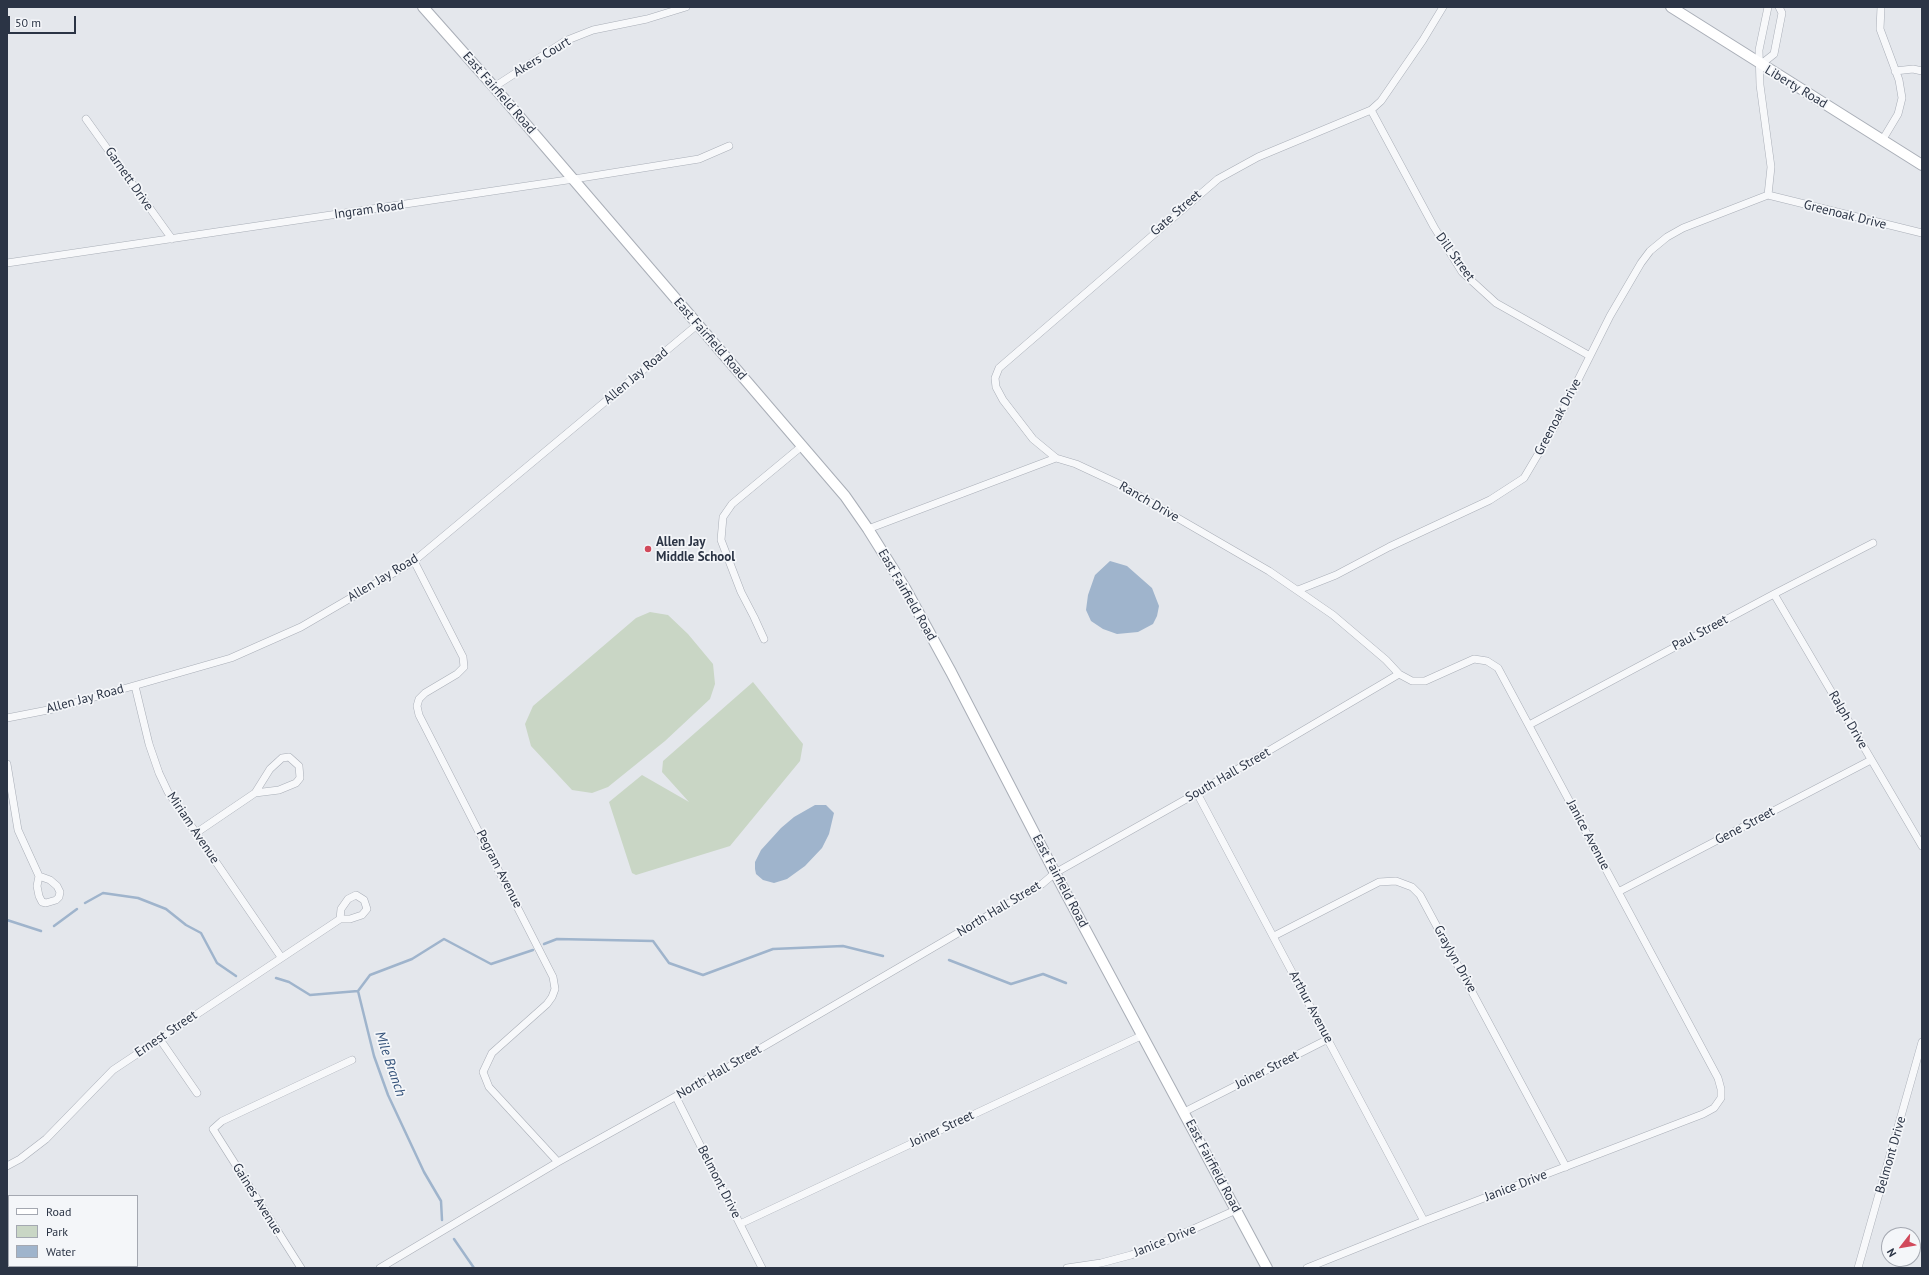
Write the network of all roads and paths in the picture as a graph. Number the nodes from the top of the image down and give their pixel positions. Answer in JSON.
{"nodes":[{"id":1,"x":423,"y":7,"type":"edge"},
{"id":2,"x":686,"y":7,"type":"edge"},
{"id":3,"x":1443,"y":7,"type":"edge"},
{"id":4,"x":1671,"y":7,"type":"edge"},
{"id":5,"x":1768,"y":7,"type":"edge"},
{"id":6,"x":1779,"y":7,"type":"edge"},
{"id":7,"x":1881,"y":7,"type":"edge"},
{"id":8,"x":1760,"y":65,"type":"junction"},
{"id":9,"x":1895,"y":71,"type":"junction"},
{"id":10,"x":1922,"y":71,"type":"edge"},
{"id":11,"x":494,"y":87,"type":"junction"},
{"id":12,"x":1371,"y":110,"type":"junction"},
{"id":13,"x":86,"y":119,"type":"dead end"},
{"id":14,"x":1883,"y":139,"type":"junction"},
{"id":15,"x":729,"y":146,"type":"dead end"},
{"id":16,"x":1922,"y":165,"type":"edge"},
{"id":17,"x":574,"y":179,"type":"junction"},
{"id":18,"x":1768,"y":195,"type":"junction"},
{"id":19,"x":1922,"y":233,"type":"edge"},
{"id":20,"x":172,"y":239,"type":"junction"},
{"id":21,"x":7,"y":263,"type":"edge"},
{"id":22,"x":697,"y":325,"type":"junction"},
{"id":23,"x":1590,"y":356,"type":"junction"},
{"id":24,"x":802,"y":446,"type":"junction"},
{"id":25,"x":1056,"y":458,"type":"junction"},
{"id":26,"x":868,"y":529,"type":"junction"},
{"id":27,"x":1873,"y":543,"type":"dead end"},
{"id":28,"x":414,"y":561,"type":"junction"},
{"id":29,"x":1298,"y":590,"type":"junction"},
{"id":30,"x":1774,"y":594,"type":"junction"},
{"id":31,"x":764,"y":639,"type":"dead end"},
{"id":32,"x":1399,"y":674,"type":"junction"},
{"id":33,"x":135,"y":686,"type":"junction"},
{"id":34,"x":7,"y":718,"type":"edge"},
{"id":35,"x":1529,"y":725,"type":"junction"},
{"id":36,"x":1871,"y":760,"type":"junction"},
{"id":37,"x":7,"y":764,"type":"edge"},
{"id":38,"x":255,"y":793,"type":"junction"},
{"id":39,"x":1197,"y":793,"type":"junction"},
{"id":40,"x":196,"y":833,"type":"junction"},
{"id":41,"x":1922,"y":846,"type":"edge"},
{"id":42,"x":1055,"y":873,"type":"junction"},
{"id":43,"x":39,"y":876,"type":"dead end"},
{"id":44,"x":1618,"y":892,"type":"junction"},
{"id":45,"x":340,"y":919,"type":"dead end"},
{"id":46,"x":1274,"y":936,"type":"junction"},
{"id":47,"x":281,"y":957,"type":"junction"},
{"id":48,"x":1143,"y":1035,"type":"junction"},
{"id":49,"x":159,"y":1038,"type":"junction"},
{"id":50,"x":1328,"y":1039,"type":"junction"},
{"id":51,"x":1922,"y":1042,"type":"edge"},
{"id":52,"x":352,"y":1060,"type":"dead end"},
{"id":53,"x":197,"y":1093,"type":"dead end"},
{"id":54,"x":676,"y":1097,"type":"junction"},
{"id":55,"x":1721,"y":1098,"type":"joint"},
{"id":56,"x":1184,"y":1112,"type":"junction"},
{"id":57,"x":558,"y":1162,"type":"junction"},
{"id":58,"x":7,"y":1166,"type":"edge"},
{"id":59,"x":1566,"y":1167,"type":"junction"},
{"id":60,"x":1236,"y":1210,"type":"junction"},
{"id":61,"x":1424,"y":1221,"type":"junction"},
{"id":62,"x":740,"y":1224,"type":"junction"},
{"id":63,"x":301,"y":1268,"type":"edge"},
{"id":64,"x":380,"y":1268,"type":"edge"},
{"id":65,"x":762,"y":1268,"type":"edge"},
{"id":66,"x":1067,"y":1268,"type":"edge"},
{"id":67,"x":1267,"y":1268,"type":"edge"},
{"id":68,"x":1307,"y":1268,"type":"edge"},
{"id":69,"x":1858,"y":1268,"type":"edge"}],
"edges":[{"from":1,"to":11,"type":"main road","name":"East Fairfield Road"},
{"from":2,"to":11,"type":"street","name":"Akers Court"},
{"from":3,"to":12,"type":"street","name":"Gate Street"},
{"from":4,"to":8,"type":"main road","name":"Liberty Road"},
{"from":5,"to":8,"type":"street"},
{"from":6,"to":8,"type":"street"},
{"from":7,"to":9,"type":"street"},
{"from":8,"to":14,"type":"main road","name":"Liberty Road"},
{"from":8,"to":18,"type":"street"},
{"from":9,"to":10,"type":"street"},
{"from":9,"to":14,"type":"street"},
{"from":11,"to":17,"type":"main road","name":"East Fairfield Road"},
{"from":12,"to":23,"type":"street","name":"Dill Street"},
{"from":12,"to":25,"type":"street","name":"Gate Street"},
{"from":13,"to":20,"type":"street","name":"Garnett Drive"},
{"from":14,"to":16,"type":"main road","name":"Liberty Road"},
{"from":15,"to":17,"type":"street","name":"Ingram Road"},
{"from":17,"to":20,"type":"street","name":"Ingram Road"},
{"from":17,"to":22,"type":"main road","name":"East Fairfield Road"},
{"from":18,"to":19,"type":"street","name":"Greenoak Drive"},
{"from":18,"to":23,"type":"street","name":"Greenoak Drive"},
{"from":20,"to":21,"type":"street","name":"Ingram Road"},
{"from":22,"to":24,"type":"main road","name":"East Fairfield Road"},
{"from":22,"to":28,"type":"street","name":"Allen Jay Road"},
{"from":23,"to":29,"type":"street","name":"Greenoak Drive"},
{"from":24,"to":26,"type":"main road","name":"East Fairfield Road"},
{"from":24,"to":31,"type":"street"},
{"from":25,"to":26,"type":"street"},
{"from":25,"to":29,"type":"street","name":"Ranch Drive"},
{"from":26,"to":42,"type":"main road","name":"East Fairfield Road"},
{"from":27,"to":30,"type":"street","name":"Paul Street"},
{"from":28,"to":33,"type":"street","name":"Allen Jay Road"},
{"from":28,"to":57,"type":"street","name":"Pegram Avenue"},
{"from":29,"to":32,"type":"street","name":"Ranch Drive"},
{"from":30,"to":35,"type":"street","name":"Paul Street"},
{"from":30,"to":36,"type":"street","name":"Ralph Drive"},
{"from":32,"to":35,"type":"street","name":"Janice Avenue"},
{"from":32,"to":39,"type":"street","name":"South Hall Street"},
{"from":33,"to":34,"type":"street","name":"Allen Jay Road"},
{"from":33,"to":40,"type":"street","name":"Miriam Avenue"},
{"from":35,"to":44,"type":"street","name":"Janice Avenue"},
{"from":36,"to":41,"type":"street","name":"Ralph Drive"},
{"from":36,"to":44,"type":"street","name":"Gene Street"},
{"from":37,"to":43,"type":"street"},
{"from":38,"to":38,"type":"street"},
{"from":38,"to":40,"type":"street"},
{"from":39,"to":42,"type":"street","name":"South Hall Street"},
{"from":39,"to":46,"type":"street","name":"Arthur Avenue"},
{"from":40,"to":47,"type":"street","name":"Miriam Avenue"},
{"from":42,"to":48,"type":"main road","name":"East Fairfield Road"},
{"from":42,"to":54,"type":"street","name":"North Hall Street"},
{"from":44,"to":55,"type":"street","name":"Janice Avenue"},
{"from":45,"to":47,"type":"street","name":"Ernest Street"},
{"from":46,"to":50,"type":"street","name":"Arthur Avenue"},
{"from":46,"to":59,"type":"street","name":"Graylyn Drive"},
{"from":47,"to":49,"type":"street","name":"Ernest Street"},
{"from":48,"to":56,"type":"main road","name":"East Fairfield Road"},
{"from":48,"to":62,"type":"street","name":"Joiner Street"},
{"from":49,"to":53,"type":"street"},
{"from":49,"to":58,"type":"street","name":"Ernest Street"},
{"from":50,"to":56,"type":"street","name":"Joiner Street"},
{"from":50,"to":61,"type":"street","name":"Arthur Avenue"},
{"from":51,"to":69,"type":"street","name":"Belmont Drive"},
{"from":52,"to":63,"type":"street","name":"Gaines Avenue"},
{"from":54,"to":57,"type":"street","name":"North Hall Street"},
{"from":54,"to":62,"type":"street","name":"Belmont Drive"},
{"from":55,"to":59,"type":"street","name":"Janice Drive"},
{"from":56,"to":60,"type":"main road","name":"East Fairfield Road"},
{"from":57,"to":64,"type":"street","name":"North Hall Street"},
{"from":59,"to":61,"type":"street","name":"Janice Drive"},
{"from":60,"to":66,"type":"street","name":"Janice Drive"},
{"from":60,"to":67,"type":"main road","name":"East Fairfield Road"},
{"from":61,"to":68,"type":"street","name":"Janice Drive"},
{"from":62,"to":65,"type":"street","name":"Belmont Drive"}]}
